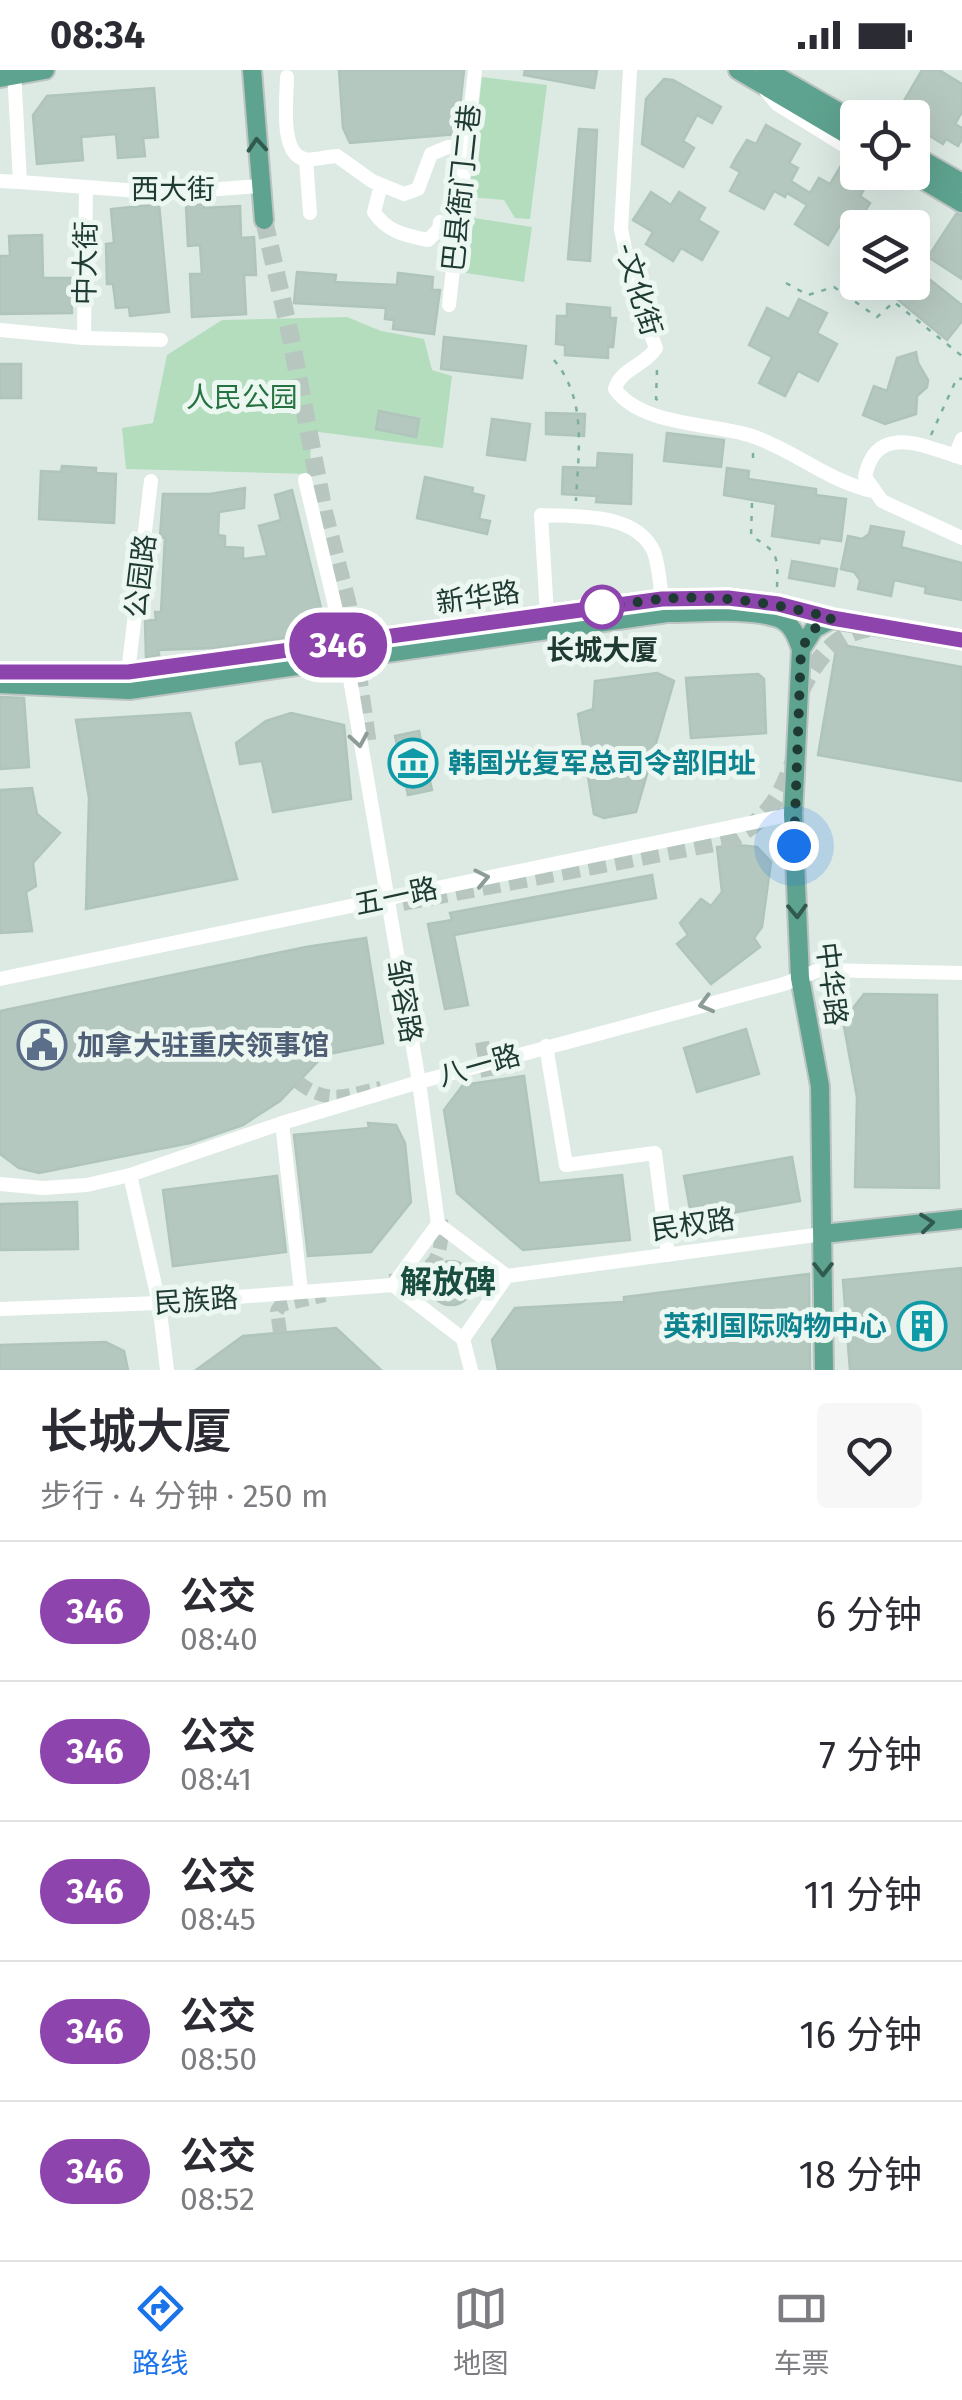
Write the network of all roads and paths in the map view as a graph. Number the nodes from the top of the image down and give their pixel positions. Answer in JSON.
{"nodes":[{"id":1,"x":46,"y":70,"type":"edge"},
{"id":2,"x":252,"y":70,"type":"edge"},
{"id":3,"x":474,"y":70,"type":"edge"},
{"id":4,"x":630,"y":70,"type":"edge"},
{"id":5,"x":738,"y":70,"type":"edge"},
{"id":6,"x":9,"y":75,"type":"edge"},
{"id":7,"x":763,"y":76,"type":"edge"},
{"id":8,"x":287,"y":77,"type":"dead end"},
{"id":9,"x":840,"y":113,"type":"edge"},
{"id":10,"x":840,"y":129,"type":"edge"},
{"id":11,"x":840,"y":143,"type":"edge"},
{"id":12,"x":465,"y":146,"type":"junction"},
{"id":13,"x":306,"y":160,"type":"junction"},
{"id":14,"x":930,"y":164,"type":"edge"},
{"id":15,"x":0,"y":181,"type":"edge"},
{"id":16,"x":20,"y":182,"type":"junction"},
{"id":17,"x":962,"y":183,"type":"edge"},
{"id":18,"x":930,"y":184,"type":"edge"},
{"id":19,"x":381,"y":185,"type":"junction"},
{"id":20,"x":260,"y":186,"type":"junction"},
{"id":21,"x":86,"y":187,"type":"junction"},
{"id":22,"x":962,"y":204,"type":"edge"},
{"id":23,"x":310,"y":213,"type":"dead end"},
{"id":24,"x":264,"y":220,"type":"tunnel mouth"},
{"id":25,"x":440,"y":222,"type":"dead end"},
{"id":26,"x":786,"y":283,"type":"dead end"},
{"id":27,"x":449,"y":305,"type":"dead end"},
{"id":28,"x":0,"y":330,"type":"edge"},
{"id":29,"x":84,"y":338,"type":"junction"},
{"id":30,"x":161,"y":340,"type":"dead end"},
{"id":31,"x":962,"y":356,"type":"edge"},
{"id":32,"x":554,"y":360,"type":"dead end"},
{"id":33,"x":656,"y":367,"type":"dead end"},
{"id":34,"x":962,"y":379,"type":"edge"},
{"id":35,"x":666,"y":404,"type":"dead end"},
{"id":36,"x":962,"y":439,"type":"edge"},
{"id":37,"x":927,"y":447,"type":"junction"},
{"id":38,"x":959,"y":457,"type":"edge"},
{"id":39,"x":305,"y":480,"type":"dead end"},
{"id":40,"x":151,"y":481,"type":"dead end"},
{"id":41,"x":872,"y":490,"type":"junction"},
{"id":42,"x":752,"y":503,"type":"dead end"},
{"id":43,"x":575,"y":518,"type":"junction"},
{"id":44,"x":962,"y":538,"type":"edge"},
{"id":45,"x":776,"y":584,"type":"dead end"},
{"id":46,"x":662,"y":599,"type":"junction"},
{"id":47,"x":547,"y":615,"type":"junction"},
{"id":48,"x":832,"y":618,"type":"junction"},
{"id":49,"x":962,"y":640,"type":"edge"},
{"id":50,"x":801,"y":649,"type":"junction"},
{"id":51,"x":344,"y":652,"type":"junction"},
{"id":52,"x":0,"y":672,"type":"edge"},
{"id":53,"x":128,"y":672,"type":"junction"},
{"id":54,"x":0,"y":684,"type":"edge"},
{"id":55,"x":793,"y":814,"type":"junction"},
{"id":56,"x":386,"y":898,"type":"junction"},
{"id":57,"x":962,"y":974,"type":"edge"},
{"id":58,"x":0,"y":978,"type":"edge"},
{"id":59,"x":800,"y":978,"type":"junction"},
{"id":60,"x":546,"y":1046,"type":"junction"},
{"id":61,"x":419,"y":1082,"type":"junction"},
{"id":62,"x":282,"y":1123,"type":"junction"},
{"id":63,"x":130,"y":1175,"type":"junction"},
{"id":64,"x":0,"y":1184,"type":"edge"},
{"id":65,"x":962,"y":1219,"type":"edge"},
{"id":66,"x":438,"y":1224,"type":"junction"},
{"id":67,"x":823,"y":1234,"type":"junction"},
{"id":68,"x":668,"y":1255,"type":"junction"},
{"id":69,"x":507,"y":1276,"type":"junction"},
{"id":70,"x":392,"y":1285,"type":"junction"},
{"id":71,"x":301,"y":1291,"type":"junction"},
{"id":72,"x":159,"y":1303,"type":"junction"},
{"id":73,"x":0,"y":1308,"type":"edge"},
{"id":74,"x":464,"y":1339,"type":"junction"},
{"id":75,"x":167,"y":1370,"type":"edge"},
{"id":76,"x":470,"y":1370,"type":"edge"},
{"id":77,"x":824,"y":1370,"type":"edge"}],
"edges":[{"from":1,"to":6,"type":"main road"},
{"from":20,"to":2,"type":"main road","one_way":true},
{"from":3,"to":12,"type":"street","name":"巴县衙门二巷"},
{"from":4,"to":41,"type":"street","name":"-文化街"},
{"from":5,"to":7,"type":"main road"},
{"from":6,"to":16,"type":"street"},
{"from":7,"to":9,"type":"main road"},
{"from":7,"to":10,"type":"main road"},
{"from":7,"to":11,"type":"street"},
{"from":8,"to":13,"type":"street"},
{"from":12,"to":19,"type":"street"},
{"from":12,"to":27,"type":"street","name":"巴县衙门二巷"},
{"from":13,"to":19,"type":"street"},
{"from":13,"to":23,"type":"street"},
{"from":14,"to":17,"type":"main road"},
{"from":15,"to":16,"type":"street","name":"中大街"},
{"from":16,"to":21,"type":"street","name":"中大街"},
{"from":18,"to":22,"type":"main road"},
{"from":19,"to":25,"type":"street"},
{"from":20,"to":21,"type":"street","name":"西大街"},
{"from":20,"to":24,"type":"main road"},
{"from":21,"to":29,"type":"street","name":"中大街"},
{"from":26,"to":31,"type":"path"},
{"from":28,"to":29,"type":"street"},
{"from":29,"to":30,"type":"street"},
{"from":32,"to":43,"type":"path"},
{"from":33,"to":35,"type":"path"},
{"from":34,"to":37,"type":"path"},
{"from":36,"to":38,"type":"street"},
{"from":37,"to":38,"type":"street"},
{"from":37,"to":41,"type":"street"},
{"from":39,"to":51,"type":"street"},
{"from":40,"to":53,"type":"street","name":"公园路"},
{"from":41,"to":44,"type":"street"},
{"from":42,"to":45,"type":"path"},
{"from":43,"to":46,"type":"street"},
{"from":43,"to":47,"type":"street"},
{"from":46,"to":47,"type":"main road","name":"新华路"},
{"from":46,"to":48,"type":"main road","name":"新华路"},
{"from":47,"to":51,"type":"main road","name":"新华路"},
{"from":48,"to":49,"type":"main road","name":"新华路"},
{"from":48,"to":50,"type":"main road"},
{"from":50,"to":51,"type":"main road","name":"新华路"},
{"from":50,"to":55,"type":"main road","name":"中华路"},
{"from":51,"to":53,"type":"main road","name":"新华路"},
{"from":51,"to":54,"type":"main road","name":"新华路"},
{"from":51,"to":56,"type":"street","name":"邹容路","one_way":true},
{"from":52,"to":53,"type":"main road","name":"新华路"},
{"from":56,"to":55,"type":"street","name":"五一路","one_way":true},
{"from":55,"to":59,"type":"main road","name":"中华路","one_way":true},
{"from":56,"to":58,"type":"street","name":"五一路"},
{"from":56,"to":61,"type":"street","name":"邹容路"},
{"from":57,"to":59,"type":"street","name":"八一路"},
{"from":59,"to":60,"type":"street","name":"八一路","one_way":true},
{"from":59,"to":67,"type":"main road","name":"中华路"},
{"from":60,"to":61,"type":"street","name":"八一路"},
{"from":60,"to":68,"type":"street"},
{"from":61,"to":62,"type":"street","name":"八一路"},
{"from":61,"to":66,"type":"street","name":"邹容路"},
{"from":62,"to":63,"type":"street","name":"八一路"},
{"from":62,"to":71,"type":"street"},
{"from":63,"to":64,"type":"street","name":"八一路"},
{"from":63,"to":72,"type":"street"},
{"from":67,"to":65,"type":"main road","name":"民权路","one_way":true},
{"from":66,"to":69,"type":"street"},
{"from":66,"to":70,"type":"street"},
{"from":67,"to":68,"type":"street","name":"民权路"},
{"from":67,"to":77,"type":"main road","name":"中华路","one_way":true},
{"from":68,"to":69,"type":"street","name":"民权路"},
{"from":69,"to":74,"type":"street"},
{"from":70,"to":71,"type":"street","name":"民族路"},
{"from":70,"to":74,"type":"street"},
{"from":71,"to":72,"type":"street","name":"民族路"},
{"from":72,"to":73,"type":"street","name":"民族路"},
{"from":72,"to":75,"type":"street"},
{"from":74,"to":76,"type":"street"}]}
